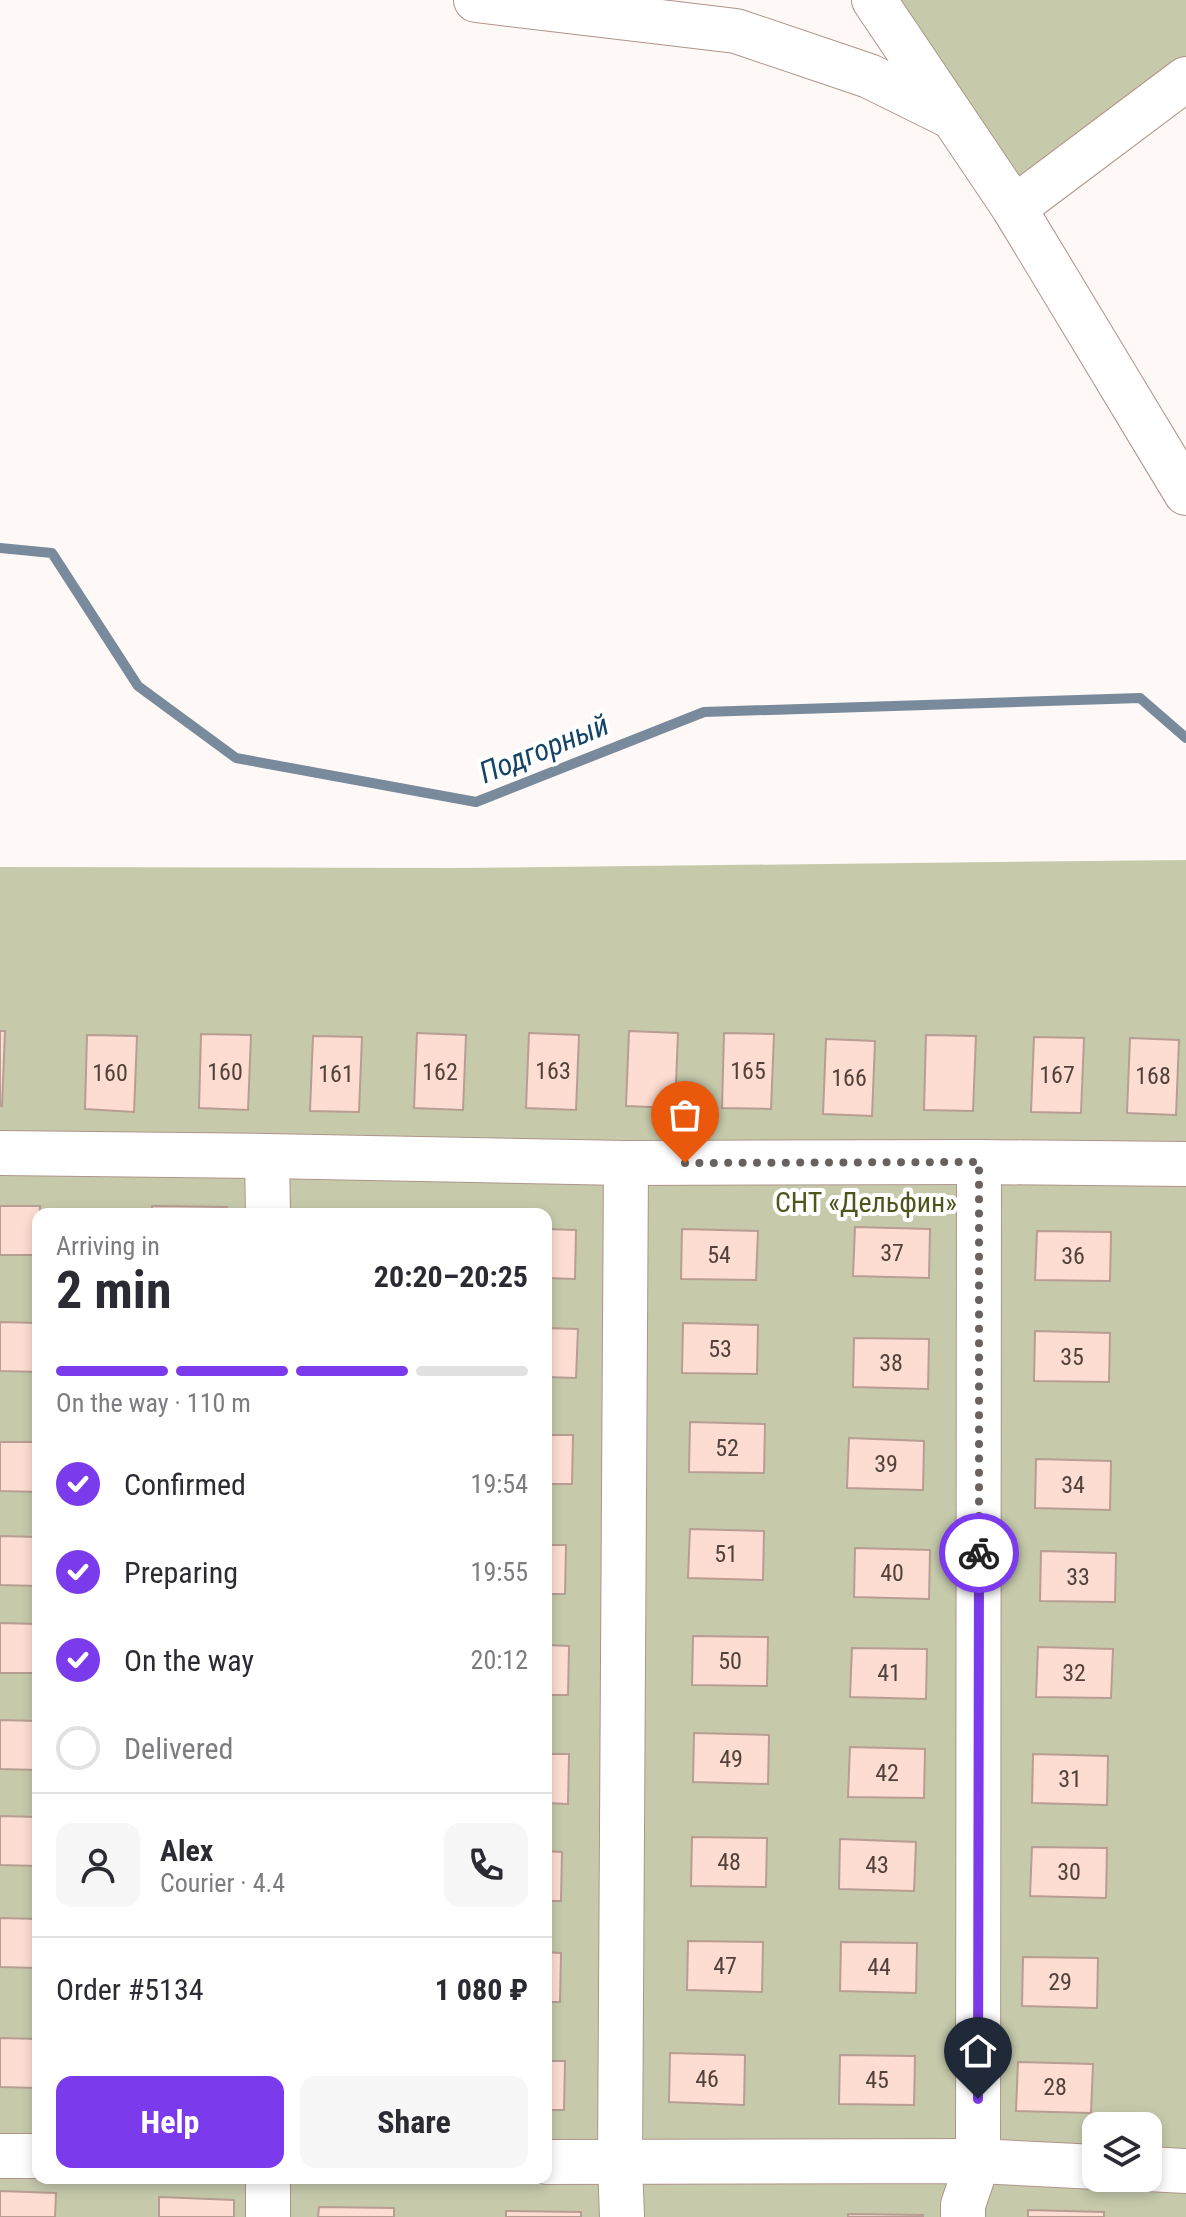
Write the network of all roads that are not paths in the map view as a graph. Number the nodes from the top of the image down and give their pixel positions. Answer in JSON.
{"nodes":[{"id":1,"x":476,"y":0,"type":"edge"},
{"id":2,"x":874,"y":0,"type":"edge"},
{"id":3,"x":1186,"y":79,"type":"edge"},
{"id":4,"x":955,"y":118,"type":"junction"},
{"id":5,"x":1014,"y":208,"type":"junction"},
{"id":6,"x":1186,"y":493,"type":"edge"},
{"id":7,"x":0,"y":1153,"type":"edge"},
{"id":8,"x":267,"y":1156,"type":"junction"},
{"id":9,"x":979,"y":1162,"type":"junction"},
{"id":10,"x":626,"y":1163,"type":"junction"},
{"id":11,"x":1186,"y":1164,"type":"edge"},
{"id":12,"x":268,"y":1208,"type":"edge"},
{"id":13,"x":0,"y":2156,"type":"edge"},
{"id":14,"x":32,"y":2156,"type":"edge"},
{"id":15,"x":978,"y":2161,"type":"junction"},
{"id":16,"x":552,"y":2162,"type":"edge"},
{"id":17,"x":620,"y":2163,"type":"junction"},
{"id":18,"x":1082,"y":2166,"type":"edge"},
{"id":19,"x":1162,"y":2170,"type":"edge"},
{"id":20,"x":1186,"y":2171,"type":"edge"},
{"id":21,"x":268,"y":2184,"type":"edge"},
{"id":22,"x":268,"y":2217,"type":"edge"},
{"id":23,"x":622,"y":2217,"type":"edge"},
{"id":24,"x":963,"y":2217,"type":"edge"}],
"edges":[{"from":1,"to":4,"type":"street"},
{"from":2,"to":4,"type":"street"},
{"from":3,"to":5,"type":"street"},
{"from":4,"to":5,"type":"street"},
{"from":5,"to":6,"type":"street"},
{"from":7,"to":8,"type":"street"},
{"from":8,"to":10,"type":"street"},
{"from":8,"to":12,"type":"street"},
{"from":9,"to":10,"type":"street"},
{"from":9,"to":11,"type":"street"},
{"from":9,"to":15,"type":"street"},
{"from":10,"to":17,"type":"street"},
{"from":13,"to":14,"type":"street"},
{"from":15,"to":17,"type":"street"},
{"from":15,"to":18,"type":"street"},
{"from":15,"to":24,"type":"street"},
{"from":16,"to":17,"type":"street"},
{"from":17,"to":23,"type":"street"},
{"from":19,"to":20,"type":"street"},
{"from":21,"to":22,"type":"street"}]}
